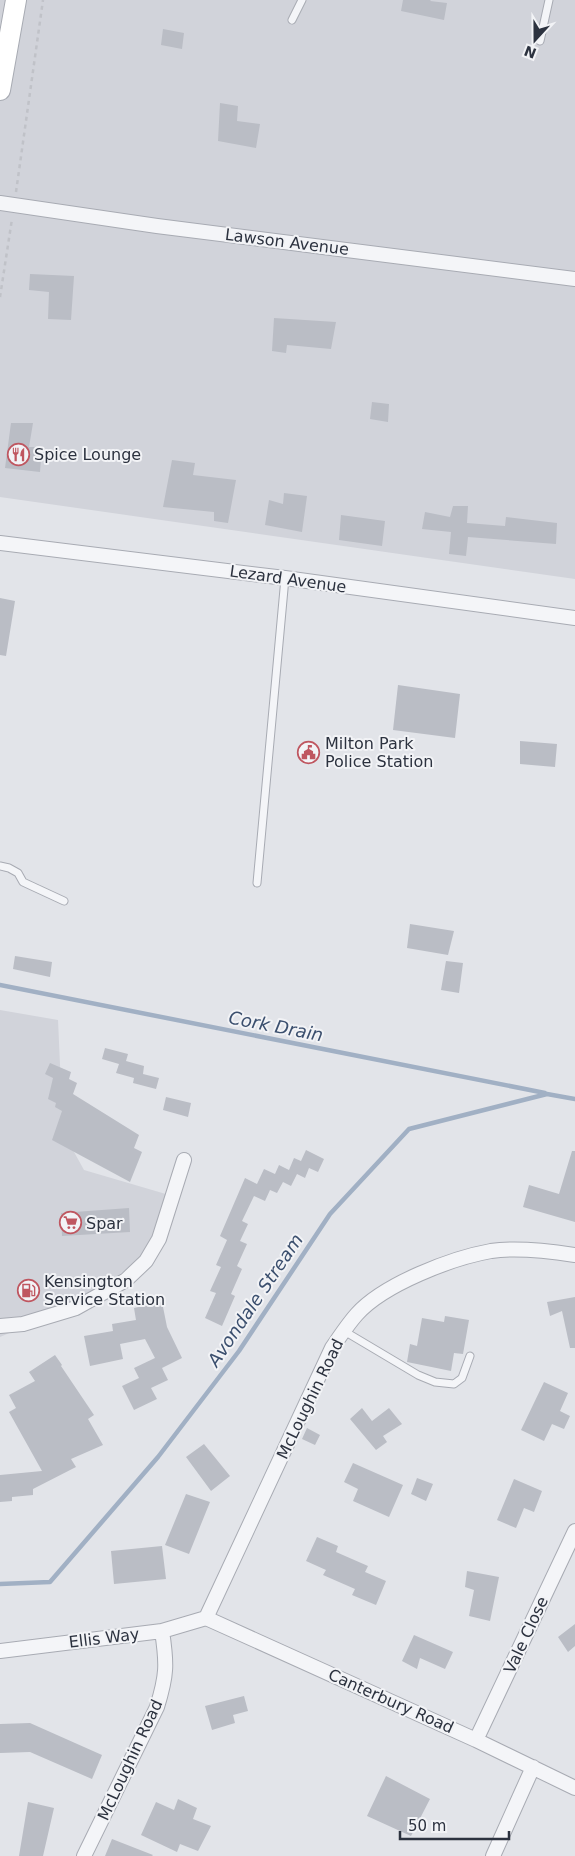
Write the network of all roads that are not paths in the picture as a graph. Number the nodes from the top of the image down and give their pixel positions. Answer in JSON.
{"nodes":[{"id":1,"x":16,"y":0,"type":"edge"},
{"id":2,"x":302,"y":0,"type":"edge"},
{"id":3,"x":549,"y":0,"type":"edge"},
{"id":4,"x":292,"y":20,"type":"dead end"},
{"id":5,"x":540,"y":41,"type":"dead end"},
{"id":6,"x":0,"y":90,"type":"edge"},
{"id":7,"x":7,"y":204,"type":"edge"},
{"id":8,"x":575,"y":278,"type":"edge"},
{"id":9,"x":0,"y":543,"type":"edge"},
{"id":10,"x":285,"y":578,"type":"junction"},
{"id":11,"x":575,"y":618,"type":"edge"},
{"id":12,"x":0,"y":866,"type":"edge"},
{"id":13,"x":257,"y":882,"type":"dead end"},
{"id":14,"x":64,"y":901,"type":"dead end"},
{"id":15,"x":184,"y":1160,"type":"dead end"},
{"id":16,"x":575,"y":1255,"type":"edge"},
{"id":17,"x":0,"y":1326,"type":"edge"},
{"id":18,"x":344,"y":1331,"type":"junction"},
{"id":19,"x":470,"y":1356,"type":"dead end"},
{"id":20,"x":575,"y":1531,"type":"edge"},
{"id":21,"x":206,"y":1618,"type":"junction"},
{"id":22,"x":162,"y":1631,"type":"junction"},
{"id":23,"x":0,"y":1651,"type":"edge"},
{"id":24,"x":476,"y":1740,"type":"junction"},
{"id":25,"x":533,"y":1767,"type":"junction"},
{"id":26,"x":575,"y":1788,"type":"edge"},
{"id":27,"x":84,"y":1856,"type":"edge"},
{"id":28,"x":493,"y":1856,"type":"edge"}],
"edges":[{"from":1,"to":6,"type":"main road"},
{"from":2,"to":4,"type":"lane"},
{"from":3,"to":5,"type":"lane"},
{"from":7,"to":8,"type":"street","name":"Lawson Avenue"},
{"from":9,"to":10,"type":"street","name":"Lezard Avenue"},
{"from":10,"to":11,"type":"street","name":"Lezard Avenue"},
{"from":10,"to":13,"type":"lane"},
{"from":12,"to":14,"type":"lane"},
{"from":15,"to":17,"type":"street"},
{"from":16,"to":18,"type":"street","name":"McLoughin Road"},
{"from":18,"to":19,"type":"lane"},
{"from":18,"to":21,"type":"street","name":"McLoughin Road"},
{"from":20,"to":24,"type":"street","name":"Vale Close"},
{"from":21,"to":22,"type":"street","name":"Ellis Way"},
{"from":21,"to":24,"type":"street","name":"Canterbury Road"},
{"from":22,"to":23,"type":"street","name":"Ellis Way"},
{"from":22,"to":27,"type":"street","name":"McLoughin Road"},
{"from":24,"to":25,"type":"street","name":"Canterbury Road"},
{"from":25,"to":26,"type":"street","name":"Canterbury Road"},
{"from":25,"to":28,"type":"street"}]}
